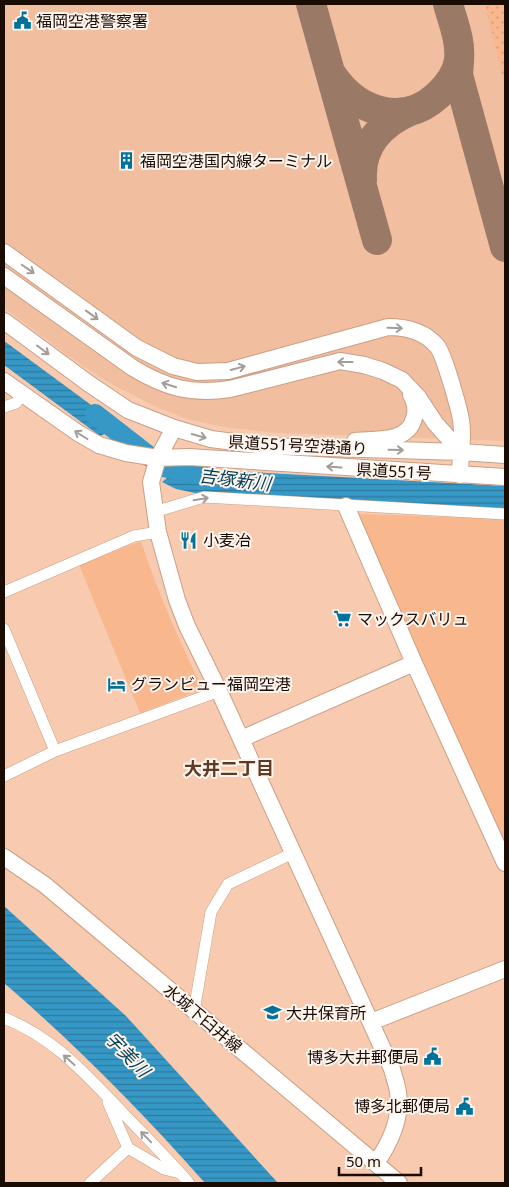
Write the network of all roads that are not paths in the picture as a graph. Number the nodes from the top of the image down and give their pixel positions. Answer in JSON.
{"nodes":[{"id":1,"x":4,"y":252,"type":"edge"},
{"id":2,"x":4,"y":276,"type":"edge"},
{"id":3,"x":4,"y":321,"type":"edge"},
{"id":4,"x":402,"y":380,"type":"junction"},
{"id":5,"x":4,"y":381,"type":"edge"},
{"id":6,"x":22,"y":394,"type":"junction"},
{"id":7,"x":4,"y":407,"type":"edge"},
{"id":8,"x":174,"y":428,"type":"junction"},
{"id":9,"x":314,"y":448,"type":"junction"},
{"id":10,"x":161,"y":452,"type":"junction"},
{"id":11,"x":460,"y":452,"type":"junction"},
{"id":12,"x":505,"y":455,"type":"edge"},
{"id":13,"x":460,"y":475,"type":"junction"},
{"id":14,"x":505,"y":477,"type":"edge"},
{"id":15,"x":346,"y":506,"type":"junction"},
{"id":16,"x":154,"y":512,"type":"junction"},
{"id":17,"x":505,"y":514,"type":"edge"},
{"id":18,"x":158,"y":532,"type":"junction"},
{"id":19,"x":4,"y":592,"type":"edge"},
{"id":20,"x":4,"y":629,"type":"edge"},
{"id":21,"x":414,"y":663,"type":"junction"},
{"id":22,"x":219,"y":691,"type":"junction"},
{"id":23,"x":241,"y":739,"type":"junction"},
{"id":24,"x":55,"y":750,"type":"junction"},
{"id":25,"x":4,"y":776,"type":"edge"},
{"id":26,"x":293,"y":853,"type":"junction"},
{"id":27,"x":4,"y":857,"type":"edge"},
{"id":28,"x":505,"y":863,"type":"edge"},
{"id":29,"x":505,"y":969,"type":"edge"},
{"id":30,"x":194,"y":1012,"type":"junction"},
{"id":31,"x":4,"y":1018,"type":"edge"},
{"id":32,"x":371,"y":1022,"type":"junction"},
{"id":33,"x":104,"y":1094,"type":"junction"},
{"id":34,"x":128,"y":1148,"type":"junction"},
{"id":35,"x":376,"y":1163,"type":"junction"},
{"id":36,"x":180,"y":1173,"type":"junction"},
{"id":37,"x":90,"y":1183,"type":"edge"},
{"id":38,"x":189,"y":1183,"type":"edge"},
{"id":39,"x":399,"y":1183,"type":"edge"}],
"edges":[{"from":1,"to":11,"type":"street","one_way":true},
{"from":4,"to":2,"type":"street","one_way":true},
{"from":3,"to":8,"type":"street","name":"県道551号空港通り","one_way":true},
{"from":4,"to":9,"type":"street"},
{"from":4,"to":11,"type":"street"},
{"from":5,"to":6,"type":"street","name":"県道551号"},
{"from":6,"to":7,"type":"street"},
{"from":10,"to":6,"type":"street","name":"県道551号","one_way":true},
{"from":8,"to":9,"type":"street","name":"県道551号空港通り","one_way":true},
{"from":8,"to":10,"type":"street"},
{"from":9,"to":11,"type":"street","name":"県道551号空港通り","one_way":true},
{"from":13,"to":10,"type":"street","name":"県道551号","one_way":true},
{"from":10,"to":16,"type":"street"},
{"from":11,"to":12,"type":"street","name":"県道551号空港通り"},
{"from":11,"to":13,"type":"street"},
{"from":13,"to":14,"type":"street","name":"県道551号"},
{"from":16,"to":15,"type":"street","one_way":true},
{"from":15,"to":17,"type":"street"},
{"from":15,"to":21,"type":"street"},
{"from":16,"to":18,"type":"street"},
{"from":18,"to":19,"type":"street"},
{"from":18,"to":22,"type":"street"},
{"from":20,"to":24,"type":"street"},
{"from":21,"to":23,"type":"street"},
{"from":21,"to":28,"type":"street"},
{"from":22,"to":23,"type":"street"},
{"from":22,"to":24,"type":"street"},
{"from":23,"to":26,"type":"street"},
{"from":24,"to":25,"type":"street"},
{"from":26,"to":30,"type":"street"},
{"from":26,"to":32,"type":"street"},
{"from":27,"to":30,"type":"street","name":"水城下臼井線"},
{"from":29,"to":32,"type":"street"},
{"from":30,"to":35,"type":"street","name":"水城下臼井線"},
{"from":33,"to":31,"type":"street","one_way":true},
{"from":32,"to":35,"type":"street"},
{"from":33,"to":34,"type":"street"},
{"from":36,"to":33,"type":"street","one_way":true},
{"from":34,"to":36,"type":"street"},
{"from":34,"to":37,"type":"street"},
{"from":35,"to":39,"type":"street","name":"水城下臼井線"},
{"from":36,"to":38,"type":"street"}]}
